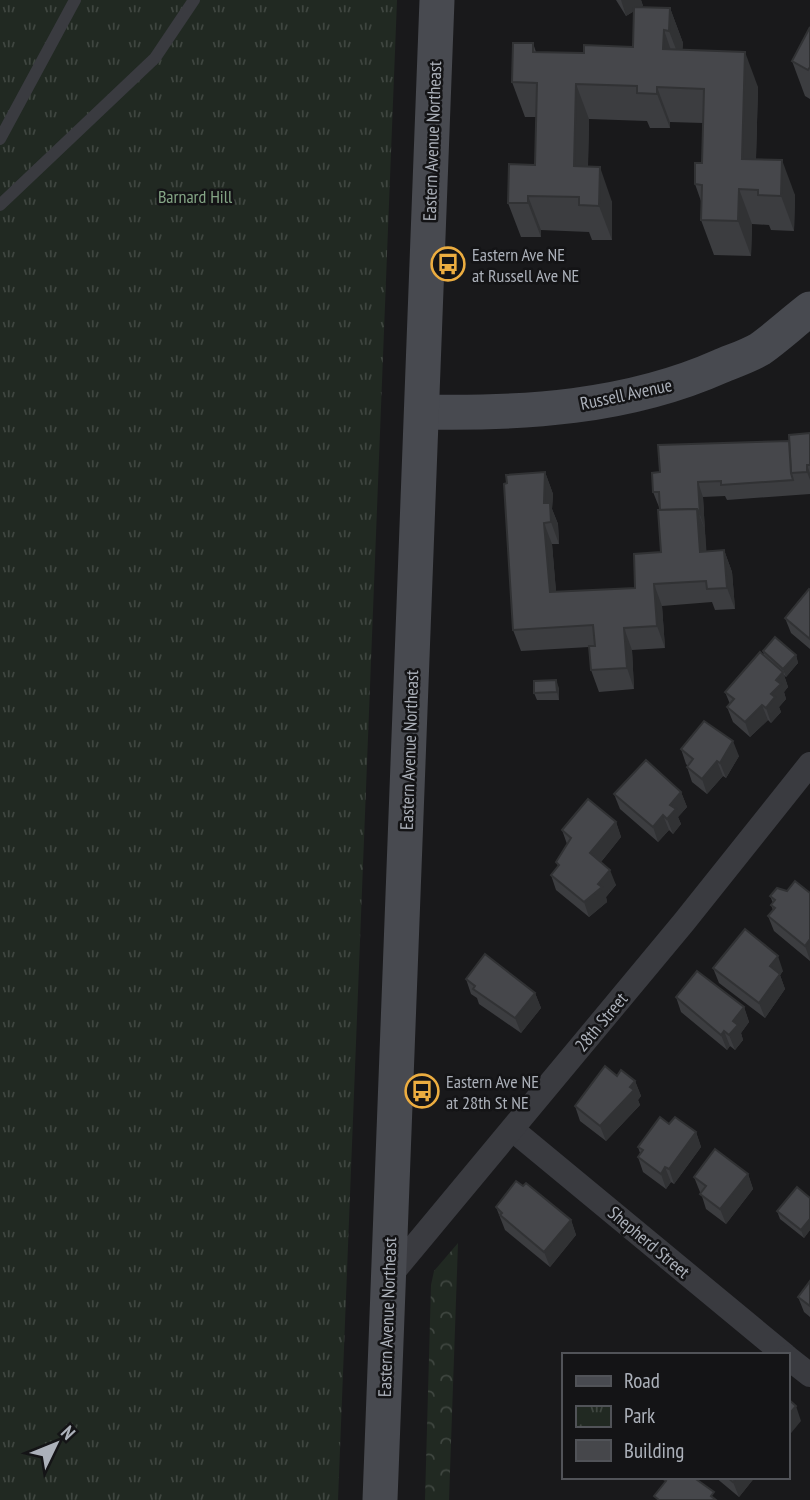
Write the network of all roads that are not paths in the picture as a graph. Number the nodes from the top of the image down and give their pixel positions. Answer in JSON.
{"nodes":[{"id":1,"x":75,"y":0,"type":"edge"},
{"id":2,"x":194,"y":0,"type":"edge"},
{"id":3,"x":437,"y":0,"type":"edge"},
{"id":4,"x":0,"y":139,"type":"edge"},
{"id":5,"x":0,"y":205,"type":"edge"},
{"id":6,"x":810,"y":309,"type":"edge"},
{"id":7,"x":422,"y":412,"type":"junction"},
{"id":8,"x":810,"y":764,"type":"edge"},
{"id":9,"x":513,"y":1130,"type":"junction"},
{"id":10,"x":389,"y":1277,"type":"junction"},
{"id":11,"x":782,"y":1353,"type":"edge"},
{"id":12,"x":789,"y":1358,"type":"edge"},
{"id":13,"x":810,"y":1375,"type":"edge"},
{"id":14,"x":380,"y":1500,"type":"edge"}],
"edges":[{"from":1,"to":4,"type":"lane"},
{"from":2,"to":5,"type":"lane"},
{"from":3,"to":7,"type":"main road","name":"Eastern Avenue Northeast"},
{"from":6,"to":7,"type":"main road","name":"Russell Avenue"},
{"from":7,"to":10,"type":"main road","name":"Eastern Avenue Northeast"},
{"from":8,"to":9,"type":"street","name":"28th Street"},
{"from":9,"to":10,"type":"street","name":"28th Street"},
{"from":9,"to":11,"type":"street","name":"Shepherd Street"},
{"from":10,"to":14,"type":"main road","name":"Eastern Avenue Northeast"},
{"from":12,"to":13,"type":"street","name":"Shepherd Street"}]}
